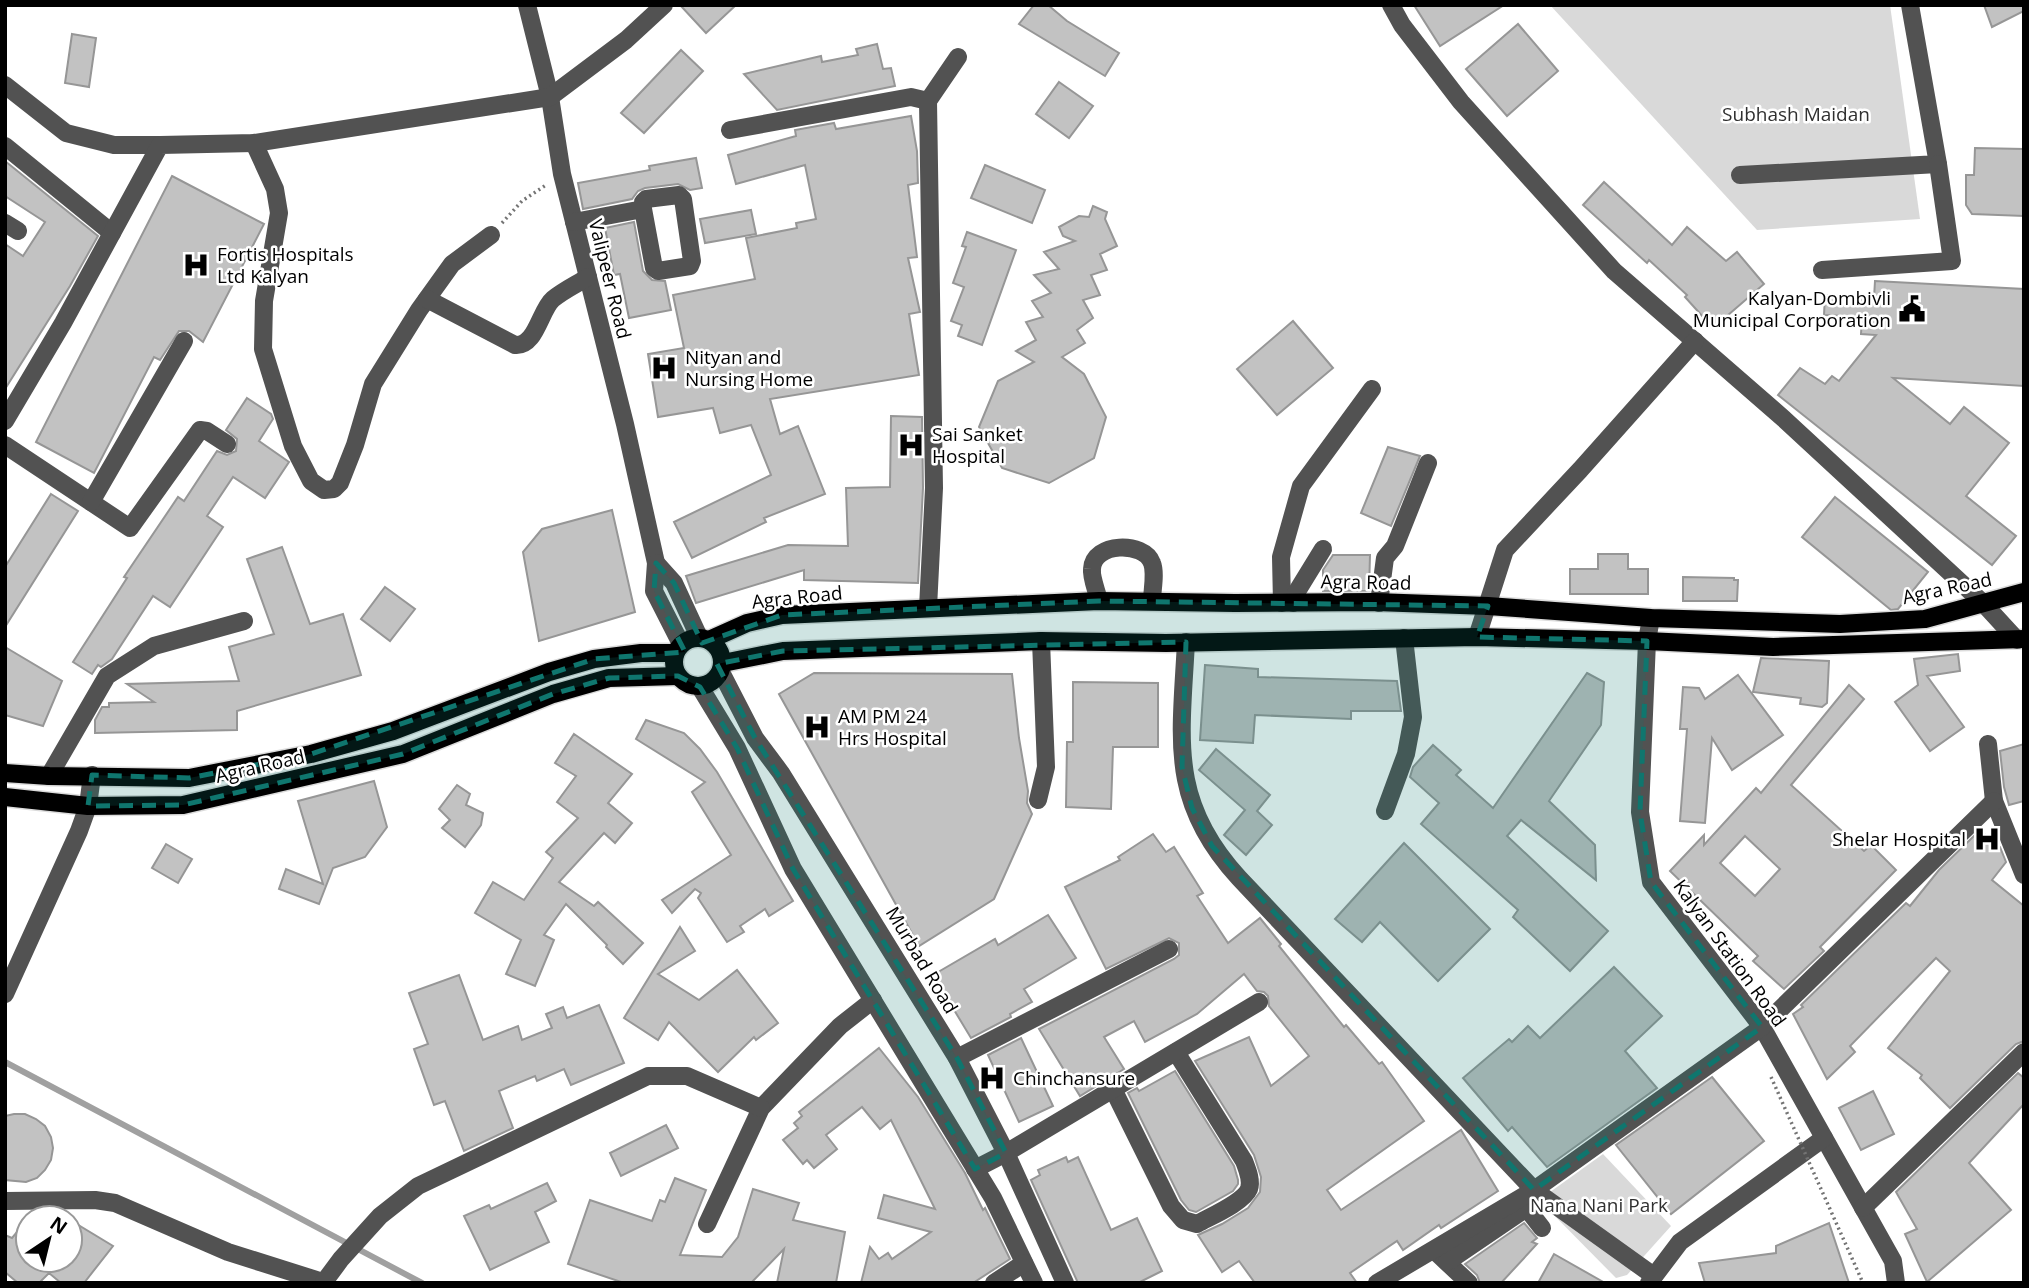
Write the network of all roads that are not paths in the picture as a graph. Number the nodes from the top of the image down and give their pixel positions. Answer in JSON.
{"nodes":[{"id":1,"x":527,"y":5,"type":"edge"},
{"id":2,"x":664,"y":5,"type":"edge"},
{"id":3,"x":1391,"y":5,"type":"edge"},
{"id":4,"x":1910,"y":5,"type":"edge"},
{"id":5,"x":958,"y":57,"type":"dead end"},
{"id":6,"x":5,"y":85,"type":"edge"},
{"id":7,"x":550,"y":97,"type":"junction"},
{"id":8,"x":928,"y":101,"type":"junction"},
{"id":9,"x":730,"y":130,"type":"dead end"},
{"id":10,"x":254,"y":143,"type":"junction"},
{"id":11,"x":160,"y":145,"type":"junction"},
{"id":12,"x":5,"y":146,"type":"edge"},
{"id":13,"x":1938,"y":164,"type":"junction"},
{"id":14,"x":1740,"y":175,"type":"dead end"},
{"id":15,"x":643,"y":209,"type":"dead end"},
{"id":16,"x":574,"y":222,"type":"junction"},
{"id":17,"x":111,"y":233,"type":"junction"},
{"id":18,"x":491,"y":235,"type":"road end"},
{"id":19,"x":1822,"y":270,"type":"dead end"},
{"id":20,"x":588,"y":277,"type":"junction"},
{"id":21,"x":427,"y":299,"type":"junction"},
{"id":22,"x":184,"y":341,"type":"dead end"},
{"id":23,"x":1695,"y":341,"type":"junction"},
{"id":24,"x":1372,"y":389,"type":"dead end"},
{"id":25,"x":5,"y":421,"type":"edge"},
{"id":26,"x":228,"y":444,"type":"dead end"},
{"id":27,"x":5,"y":445,"type":"edge"},
{"id":28,"x":1428,"y":463,"type":"dead end"},
{"id":29,"x":91,"y":502,"type":"junction"},
{"id":30,"x":1323,"y":549,"type":"dead end"},
{"id":31,"x":656,"y":563,"type":"junction"},
{"id":32,"x":2024,"y":592,"type":"edge"},
{"id":33,"x":1099,"y":601,"type":"junction"},
{"id":34,"x":1152,"y":601,"type":"junction"},
{"id":35,"x":1287,"y":603,"type":"junction"},
{"id":36,"x":1379,"y":603,"type":"junction"},
{"id":37,"x":1983,"y":603,"type":"junction"},
{"id":38,"x":1488,"y":606,"type":"junction"},
{"id":39,"x":928,"y":608,"type":"junction"},
{"id":40,"x":1651,"y":618,"type":"junction"},
{"id":41,"x":1720,"y":619,"type":"junction"},
{"id":42,"x":1925,"y":619,"type":"junction"},
{"id":43,"x":244,"y":621,"type":"dead end"},
{"id":44,"x":1477,"y":637,"type":"junction"},
{"id":45,"x":1404,"y":638,"type":"junction"},
{"id":46,"x":704,"y":639,"type":"junction"},
{"id":47,"x":1647,"y":640,"type":"junction"},
{"id":48,"x":1931,"y":640,"type":"junction"},
{"id":49,"x":2020,"y":640,"type":"edge"},
{"id":50,"x":1041,"y":642,"type":"junction"},
{"id":51,"x":1185,"y":642,"type":"junction"},
{"id":52,"x":1718,"y":644,"type":"junction"},
{"id":53,"x":678,"y":648,"type":"junction"},
{"id":54,"x":722,"y":668,"type":"junction"},
{"id":55,"x":678,"y":676,"type":"junction"},
{"id":56,"x":699,"y":687,"type":"junction"},
{"id":57,"x":1988,"y":744,"type":"dead end"},
{"id":58,"x":5,"y":773,"type":"edge"},
{"id":59,"x":92,"y":775,"type":"junction"},
{"id":60,"x":49,"y":776,"type":"junction"},
{"id":61,"x":5,"y":797,"type":"edge"},
{"id":62,"x":1038,"y":800,"type":"dead end"},
{"id":63,"x":1994,"y":801,"type":"junction"},
{"id":64,"x":88,"y":806,"type":"junction"},
{"id":65,"x":1385,"y":811,"type":"dead end"},
{"id":66,"x":2024,"y":874,"type":"edge"},
{"id":67,"x":1169,"y":949,"type":"dead end"},
{"id":68,"x":5,"y":994,"type":"edge"},
{"id":69,"x":873,"y":1000,"type":"junction"},
{"id":70,"x":1259,"y":1002,"type":"dead end"},
{"id":71,"x":1762,"y":1027,"type":"junction"},
{"id":72,"x":1175,"y":1052,"type":"junction"},
{"id":73,"x":2024,"y":1052,"type":"edge"},
{"id":74,"x":957,"y":1058,"type":"junction"},
{"id":75,"x":1114,"y":1089,"type":"junction"},
{"id":76,"x":761,"y":1108,"type":"junction"},
{"id":77,"x":1824,"y":1138,"type":"junction"},
{"id":78,"x":1006,"y":1153,"type":"junction"},
{"id":79,"x":975,"y":1169,"type":"junction"},
{"id":80,"x":1534,"y":1190,"type":"junction"},
{"id":81,"x":5,"y":1201,"type":"edge"},
{"id":82,"x":1863,"y":1208,"type":"junction"},
{"id":83,"x":1561,"y":1209,"type":"junction"},
{"id":84,"x":707,"y":1224,"type":"dead end"},
{"id":85,"x":1476,"y":1233,"type":"junction"},
{"id":86,"x":1433,"y":1249,"type":"junction"},
{"id":87,"x":1447,"y":1262,"type":"junction"},
{"id":88,"x":1024,"y":1263,"type":"junction"},
{"id":89,"x":1651,"y":1280,"type":"edge"},
{"id":90,"x":325,"y":1282,"type":"edge"},
{"id":91,"x":994,"y":1283,"type":"edge"},
{"id":92,"x":1034,"y":1283,"type":"edge"},
{"id":93,"x":1065,"y":1283,"type":"edge"},
{"id":94,"x":1377,"y":1283,"type":"edge"},
{"id":95,"x":1469,"y":1283,"type":"edge"},
{"id":96,"x":1896,"y":1283,"type":"edge"}],
"edges":[{"from":1,"to":7,"type":"street","name":"Valipeer Road"},
{"from":2,"to":7,"type":"street"},
{"from":3,"to":23,"type":"street"},
{"from":4,"to":13,"type":"street"},
{"from":5,"to":8,"type":"street"},
{"from":6,"to":11,"type":"street"},
{"from":7,"to":10,"type":"street"},
{"from":7,"to":16,"type":"street","name":"Valipeer Road"},
{"from":8,"to":9,"type":"street"},
{"from":8,"to":39,"type":"street"},
{"from":10,"to":11,"type":"street"},
{"from":10,"to":21,"type":"street"},
{"from":11,"to":17,"type":"street"},
{"from":12,"to":17,"type":"street"},
{"from":13,"to":14,"type":"street"},
{"from":13,"to":19,"type":"street"},
{"from":15,"to":16,"type":"street"},
{"from":16,"to":20,"type":"street","name":"Valipeer Road"},
{"from":17,"to":25,"type":"street"},
{"from":18,"to":21,"type":"street"},
{"from":20,"to":21,"type":"street"},
{"from":20,"to":31,"type":"street","name":"Valipeer Road"},
{"from":22,"to":29,"type":"street"},
{"from":23,"to":37,"type":"street"},
{"from":23,"to":38,"type":"street"},
{"from":24,"to":35,"type":"street"},
{"from":26,"to":29,"type":"street"},
{"from":27,"to":29,"type":"street"},
{"from":28,"to":36,"type":"street"},
{"from":30,"to":35,"type":"street"},
{"from":31,"to":46,"type":"street","name":"Valipeer Road"},
{"from":31,"to":53,"type":"street","name":"Valipeer Road"},
{"from":32,"to":37,"type":"main road","name":"Agra Road"},
{"from":33,"to":34,"type":"main road","name":"Agra Road"},
{"from":33,"to":34,"type":"street"},
{"from":33,"to":39,"type":"main road","name":"Agra Road"},
{"from":34,"to":35,"type":"main road","name":"Agra Road"},
{"from":35,"to":36,"type":"main road","name":"Agra Road"},
{"from":36,"to":38,"type":"main road","name":"Agra Road"},
{"from":37,"to":42,"type":"main road","name":"Agra Road"},
{"from":37,"to":49,"type":"street"},
{"from":38,"to":40,"type":"main road","name":"Agra Road"},
{"from":38,"to":44,"type":"street"},
{"from":39,"to":46,"type":"main road","name":"Agra Road"},
{"from":40,"to":41,"type":"main road","name":"Agra Road"},
{"from":40,"to":47,"type":"street","name":"Kalyan Station Road"},
{"from":41,"to":42,"type":"main road","name":"Agra Road"},
{"from":41,"to":52,"type":"main road"},
{"from":42,"to":48,"type":"main road"},
{"from":43,"to":60,"type":"street"},
{"from":44,"to":45,"type":"main road"},
{"from":44,"to":47,"type":"main road"},
{"from":45,"to":51,"type":"main road"},
{"from":45,"to":65,"type":"street"},
{"from":46,"to":53,"type":"main road","name":"Agra Road"},
{"from":46,"to":54,"type":"main road"},
{"from":47,"to":52,"type":"main road"},
{"from":47,"to":71,"type":"street","name":"Kalyan Station Road"},
{"from":48,"to":49,"type":"main road"},
{"from":48,"to":52,"type":"main road"},
{"from":50,"to":51,"type":"main road"},
{"from":50,"to":54,"type":"main road"},
{"from":50,"to":62,"type":"street"},
{"from":51,"to":80,"type":"street"},
{"from":53,"to":55,"type":"main road"},
{"from":53,"to":59,"type":"main road","name":"Agra Road"},
{"from":54,"to":56,"type":"main road"},
{"from":54,"to":74,"type":"street","name":"Murbad Road"},
{"from":55,"to":56,"type":"main road","name":"Agra Road"},
{"from":55,"to":64,"type":"main road","name":"Agra Road"},
{"from":56,"to":69,"type":"street"},
{"from":57,"to":63,"type":"street"},
{"from":58,"to":60,"type":"main road","name":"Agra Road"},
{"from":59,"to":60,"type":"main road","name":"Agra Road"},
{"from":59,"to":64,"type":"street"},
{"from":61,"to":64,"type":"main road","name":"Agra Road"},
{"from":63,"to":66,"type":"street"},
{"from":63,"to":71,"type":"street"},
{"from":64,"to":68,"type":"street"},
{"from":67,"to":74,"type":"street"},
{"from":69,"to":76,"type":"street"},
{"from":69,"to":79,"type":"street"},
{"from":70,"to":72,"type":"street"},
{"from":71,"to":77,"type":"street","name":"Kalyan Station Road"},
{"from":71,"to":80,"type":"street"},
{"from":72,"to":75,"type":"street"},
{"from":72,"to":75,"type":"street"},
{"from":73,"to":82,"type":"street"},
{"from":74,"to":78,"type":"street","name":"Murbad Road"},
{"from":75,"to":78,"type":"street"},
{"from":76,"to":84,"type":"street"},
{"from":76,"to":90,"type":"street"},
{"from":77,"to":82,"type":"street","name":"Kalyan Station Road"},
{"from":77,"to":89,"type":"street"},
{"from":78,"to":79,"type":"street"},
{"from":78,"to":93,"type":"street","name":"Murbad Road"},
{"from":79,"to":88,"type":"street"},
{"from":80,"to":83,"type":"street"},
{"from":80,"to":85,"type":"street"},
{"from":81,"to":90,"type":"street"},
{"from":82,"to":96,"type":"street","name":"Kalyan Station Road"},
{"from":83,"to":85,"type":"street"},
{"from":83,"to":89,"type":"street"},
{"from":85,"to":86,"type":"street"},
{"from":85,"to":87,"type":"street"},
{"from":86,"to":87,"type":"street"},
{"from":86,"to":94,"type":"street"},
{"from":87,"to":95,"type":"street"},
{"from":88,"to":91,"type":"street"},
{"from":88,"to":92,"type":"street"}]}
